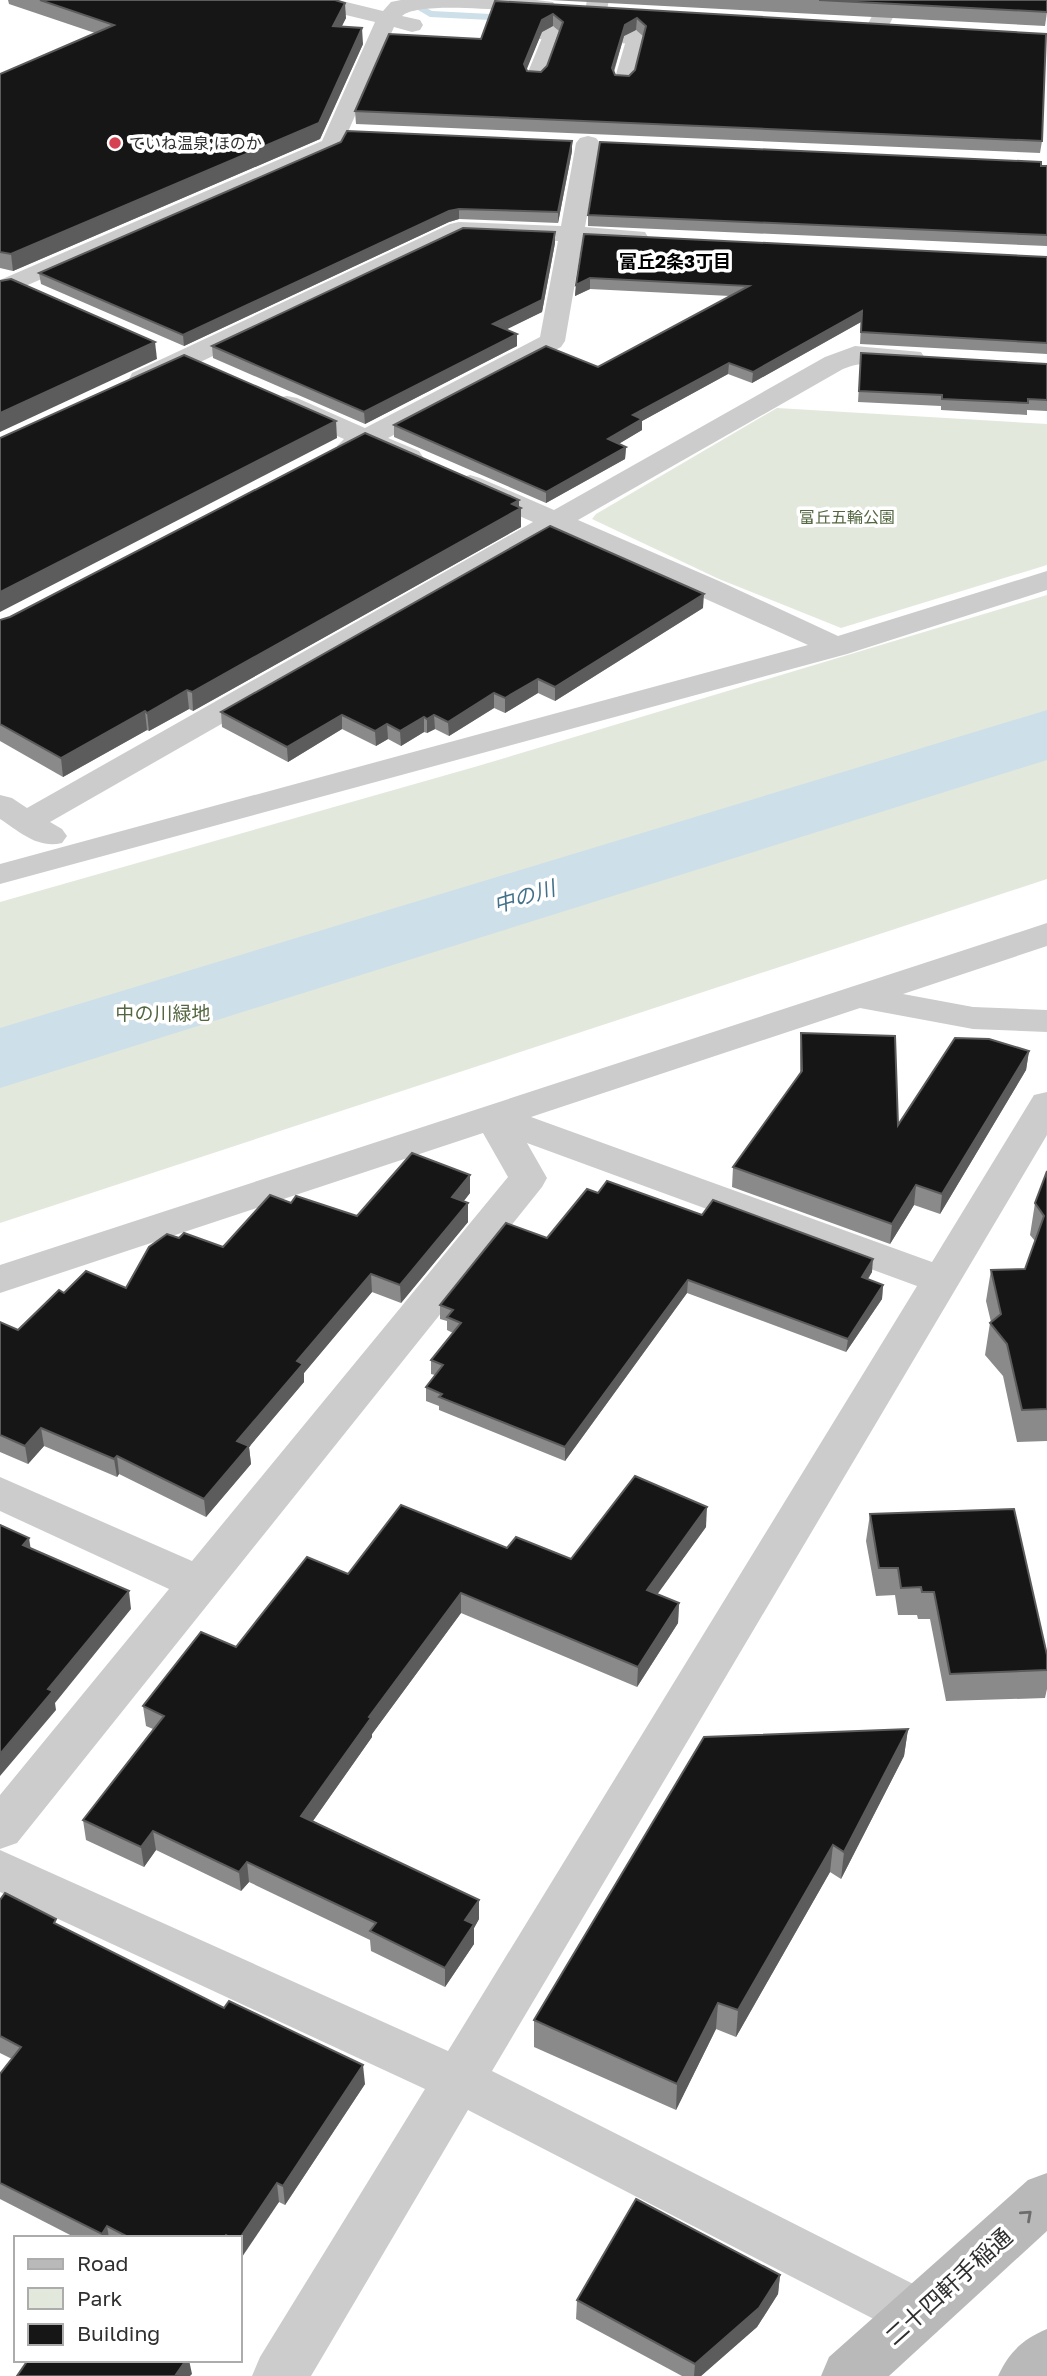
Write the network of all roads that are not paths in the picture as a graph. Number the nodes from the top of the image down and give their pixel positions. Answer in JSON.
{"nodes":[{"id":1,"x":312,"y":0,"type":"edge"},
{"id":2,"x":891,"y":0,"type":"edge"},
{"id":3,"x":429,"y":1,"type":"edge"},
{"id":4,"x":622,"y":12,"type":"edge"},
{"id":5,"x":393,"y":13,"type":"junction"},
{"id":6,"x":588,"y":16,"type":"edge"},
{"id":7,"x":851,"y":25,"type":"edge"},
{"id":8,"x":428,"y":26,"type":"dead end"},
{"id":9,"x":878,"y":26,"type":"junction"},
{"id":10,"x":904,"y":28,"type":"edge"},
{"id":11,"x":483,"y":29,"type":"edge"},
{"id":12,"x":552,"y":33,"type":"junction"},
{"id":13,"x":635,"y":37,"type":"junction"},
{"id":14,"x":718,"y":41,"type":"edge"},
{"id":15,"x":535,"y":76,"type":"edge"},
{"id":16,"x":623,"y":81,"type":"edge"},
{"id":17,"x":337,"y":132,"type":"junction"},
{"id":18,"x":365,"y":134,"type":"edge"},
{"id":19,"x":560,"y":142,"type":"edge"},
{"id":20,"x":588,"y":143,"type":"junction"},
{"id":21,"x":616,"y":144,"type":"edge"},
{"id":22,"x":570,"y":234,"type":"junction"},
{"id":23,"x":666,"y":239,"type":"edge"},
{"id":24,"x":4,"y":284,"type":"edge"},
{"id":25,"x":49,"y":300,"type":"edge"},
{"id":26,"x":147,"y":343,"type":"edge"},
{"id":27,"x":184,"y":359,"type":"junction"},
{"id":28,"x":937,"y":359,"type":"edge"},
{"id":29,"x":220,"y":375,"type":"edge"},
{"id":30,"x":122,"y":388,"type":"edge"},
{"id":31,"x":268,"y":396,"type":"edge"},
{"id":32,"x":365,"y":438,"type":"junction"},
{"id":33,"x":329,"y":457,"type":"edge"},
{"id":34,"x":555,"y":521,"type":"junction"},
{"id":35,"x":1047,"y":580,"type":"edge"},
{"id":36,"x":836,"y":647,"type":"junction"},
{"id":37,"x":14,"y":813,"type":"edge"},
{"id":38,"x":76,"y":852,"type":"junction"},
{"id":39,"x":0,"y":874,"type":"edge"},
{"id":40,"x":1047,"y":934,"type":"edge"},
{"id":41,"x":859,"y":996,"type":"junction"},
{"id":42,"x":1047,"y":1021,"type":"edge"},
{"id":43,"x":1047,"y":1104,"type":"edge"},
{"id":44,"x":494,"y":1117,"type":"junction"},
{"id":45,"x":0,"y":1279,"type":"edge"},
{"id":46,"x":941,"y":1280,"type":"junction"},
{"id":47,"x":0,"y":1493,"type":"edge"},
{"id":48,"x":199,"y":1583,"type":"junction"},
{"id":49,"x":0,"y":1829,"type":"edge"},
{"id":50,"x":0,"y":1870,"type":"edge"},
{"id":51,"x":458,"y":2080,"type":"junction"},
{"id":52,"x":1047,"y":2197,"type":"edge"},
{"id":53,"x":918,"y":2314,"type":"junction"},
{"id":54,"x":1047,"y":2356,"type":"edge"},
{"id":55,"x":280,"y":2376,"type":"edge"},
{"id":56,"x":849,"y":2376,"type":"edge"},
{"id":57,"x":1026,"y":2376,"type":"edge"}],
"edges":[{"from":1,"to":5,"type":"street"},
{"from":2,"to":9,"type":"street"},
{"from":3,"to":5,"type":"street"},
{"from":3,"to":6,"type":"street"},
{"from":4,"to":6,"type":"street"},
{"from":5,"to":8,"type":"street"},
{"from":5,"to":17,"type":"street"},
{"from":6,"to":12,"type":"street"},
{"from":6,"to":13,"type":"street"},
{"from":7,"to":9,"type":"street"},
{"from":9,"to":10,"type":"street"},
{"from":11,"to":12,"type":"street"},
{"from":12,"to":15,"type":"lane"},
{"from":13,"to":14,"type":"street"},
{"from":13,"to":16,"type":"lane"},
{"from":17,"to":18,"type":"street"},
{"from":17,"to":24,"type":"street"},
{"from":19,"to":20,"type":"street"},
{"from":20,"to":21,"type":"street"},
{"from":20,"to":22,"type":"street"},
{"from":22,"to":23,"type":"street"},
{"from":22,"to":27,"type":"street"},
{"from":22,"to":32,"type":"street"},
{"from":24,"to":25,"type":"street"},
{"from":26,"to":27,"type":"street"},
{"from":27,"to":29,"type":"street"},
{"from":27,"to":30,"type":"street"},
{"from":28,"to":34,"type":"street"},
{"from":31,"to":32,"type":"street"},
{"from":32,"to":33,"type":"street"},
{"from":32,"to":34,"type":"street"},
{"from":34,"to":36,"type":"street"},
{"from":34,"to":37,"type":"street"},
{"from":35,"to":36,"type":"street"},
{"from":36,"to":38,"type":"street"},
{"from":37,"to":38,"type":"street"},
{"from":38,"to":39,"type":"street"},
{"from":40,"to":41,"type":"street"},
{"from":41,"to":42,"type":"street"},
{"from":41,"to":44,"type":"street"},
{"from":43,"to":46,"type":"street"},
{"from":44,"to":45,"type":"street"},
{"from":44,"to":46,"type":"street"},
{"from":44,"to":48,"type":"street"},
{"from":46,"to":51,"type":"street"},
{"from":47,"to":48,"type":"street"},
{"from":48,"to":49,"type":"street"},
{"from":50,"to":51,"type":"street"},
{"from":51,"to":53,"type":"street"},
{"from":51,"to":55,"type":"street"},
{"from":53,"to":52,"type":"street","name":"二十四軒手稲通","one_way":true},
{"from":53,"to":56,"type":"street","name":"二十四軒手稲通"},
{"from":54,"to":57,"type":"street"}]}
